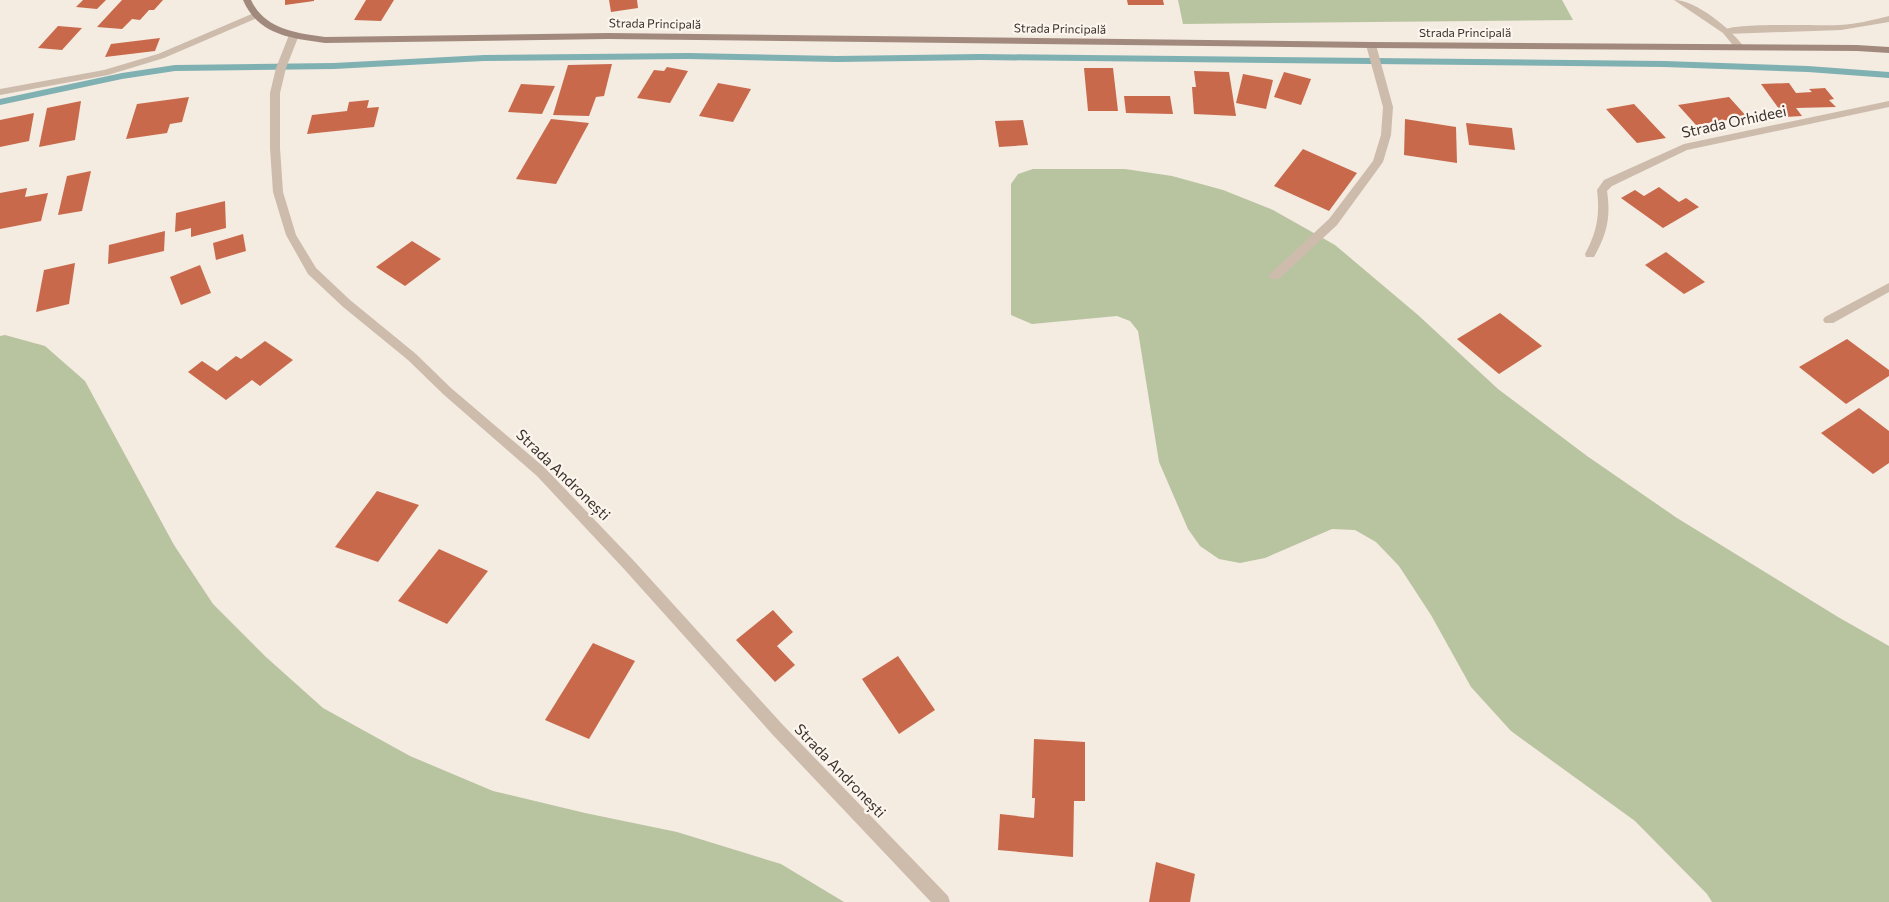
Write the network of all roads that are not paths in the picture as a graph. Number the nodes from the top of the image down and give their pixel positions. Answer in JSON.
{"nodes":[{"id":1,"x":247,"y":0,"type":"edge"},
{"id":2,"x":1678,"y":0,"type":"edge"},
{"id":3,"x":254,"y":16,"type":"junction"},
{"id":4,"x":1889,"y":19,"type":"edge"},
{"id":5,"x":1726,"y":31,"type":"junction"},
{"id":6,"x":294,"y":35,"type":"junction"},
{"id":7,"x":1740,"y":47,"type":"junction"},
{"id":8,"x":1372,"y":48,"type":"junction"},
{"id":9,"x":1889,"y":50,"type":"edge"},
{"id":10,"x":0,"y":92,"type":"edge"},
{"id":11,"x":1889,"y":104,"type":"edge"},
{"id":12,"x":1590,"y":254,"type":"dead end"},
{"id":13,"x":1275,"y":276,"type":"dead end"},
{"id":14,"x":1889,"y":288,"type":"edge"},
{"id":15,"x":1829,"y":320,"type":"dead end"},
{"id":16,"x":942,"y":902,"type":"edge"}],
"edges":[{"from":1,"to":3,"type":"main road"},
{"from":2,"to":5,"type":"street"},
{"from":3,"to":6,"type":"main road","name":"Strada Principală"},
{"from":3,"to":10,"type":"street"},
{"from":4,"to":5,"type":"street"},
{"from":5,"to":7,"type":"street"},
{"from":6,"to":8,"type":"main road","name":"Strada Principală"},
{"from":6,"to":16,"type":"street","name":"Strada Andronești"},
{"from":7,"to":8,"type":"main road","name":"Strada Principală"},
{"from":7,"to":9,"type":"main road","name":"Strada Principală"},
{"from":8,"to":13,"type":"street"},
{"from":11,"to":12,"type":"street","name":"Strada Orhideei"},
{"from":14,"to":15,"type":"street"}]}
